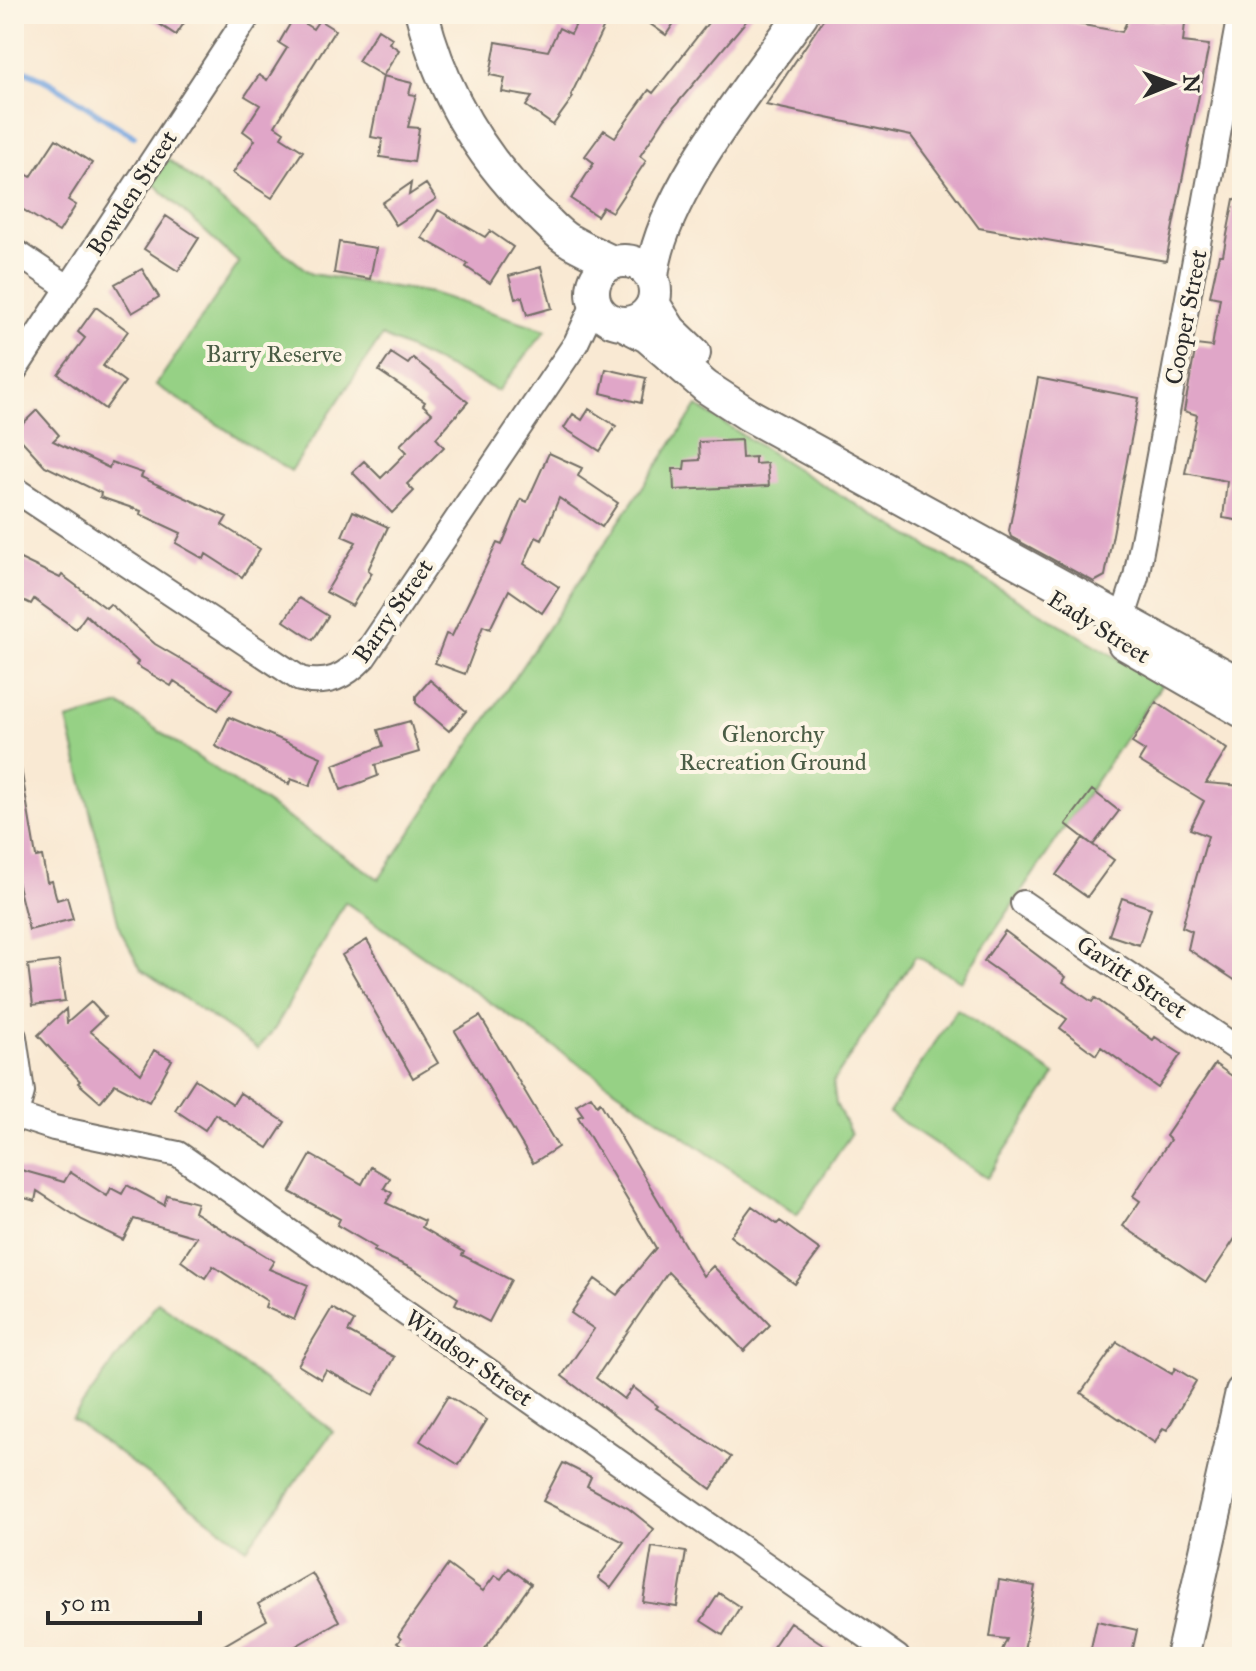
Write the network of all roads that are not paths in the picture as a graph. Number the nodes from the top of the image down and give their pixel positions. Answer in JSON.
{"nodes":[{"id":1,"x":249,"y":14,"type":"edge"},
{"id":2,"x":422,"y":14,"type":"edge"},
{"id":3,"x":802,"y":14,"type":"edge"},
{"id":4,"x":1240,"y":14,"type":"edge"},
{"id":5,"x":700,"y":163,"type":"junction"},
{"id":6,"x":567,"y":240,"type":"junction"},
{"id":7,"x":14,"y":251,"type":"edge"},
{"id":8,"x":619,"y":262,"type":"junction"},
{"id":9,"x":69,"y":288,"type":"junction"},
{"id":10,"x":630,"y":310,"type":"junction"},
{"id":11,"x":14,"y":371,"type":"edge"},
{"id":12,"x":14,"y":489,"type":"edge"},
{"id":13,"x":962,"y":534,"type":"junction"},
{"id":14,"x":1123,"y":617,"type":"junction"},
{"id":15,"x":1242,"y":685,"type":"edge"},
{"id":16,"x":1242,"y":711,"type":"edge"},
{"id":17,"x":1023,"y":903,"type":"dead end"},
{"id":18,"x":14,"y":1037,"type":"edge"},
{"id":19,"x":1242,"y":1052,"type":"edge"},
{"id":20,"x":16,"y":1113,"type":"edge"},
{"id":21,"x":1242,"y":1392,"type":"edge"},
{"id":22,"x":1242,"y":1477,"type":"edge"},
{"id":23,"x":897,"y":1657,"type":"edge"},
{"id":24,"x":1182,"y":1657,"type":"edge"},
{"id":25,"x":1203,"y":1657,"type":"edge"}],
"edges":[{"from":1,"to":9,"type":"street","name":"Bowden Street"},
{"from":2,"to":6,"type":"main road","name":"Eady Street"},
{"from":3,"to":5,"type":"main road"},
{"from":4,"to":14,"type":"street","name":"Cooper Street"},
{"from":5,"to":8,"type":"main road"},
{"from":5,"to":10,"type":"main road"},
{"from":6,"to":8,"type":"main road","name":"Eady Street"},
{"from":6,"to":10,"type":"main road","name":"Eady Street"},
{"from":7,"to":9,"type":"street"},
{"from":8,"to":10,"type":"main road","name":"Eady Street"},
{"from":9,"to":11,"type":"street","name":"Bowden Street"},
{"from":10,"to":12,"type":"street","name":"Barry Street"},
{"from":10,"to":13,"type":"main road","name":"Eady Street"},
{"from":13,"to":14,"type":"main road","name":"Eady Street"},
{"from":13,"to":16,"type":"main road","name":"Eady Street"},
{"from":14,"to":15,"type":"main road","name":"Eady Street"},
{"from":17,"to":19,"type":"street","name":"Gavitt Street"},
{"from":18,"to":20,"type":"street"},
{"from":20,"to":23,"type":"street","name":"Windsor Street"},
{"from":21,"to":24,"type":"main road"},
{"from":22,"to":25,"type":"main road"}]}
